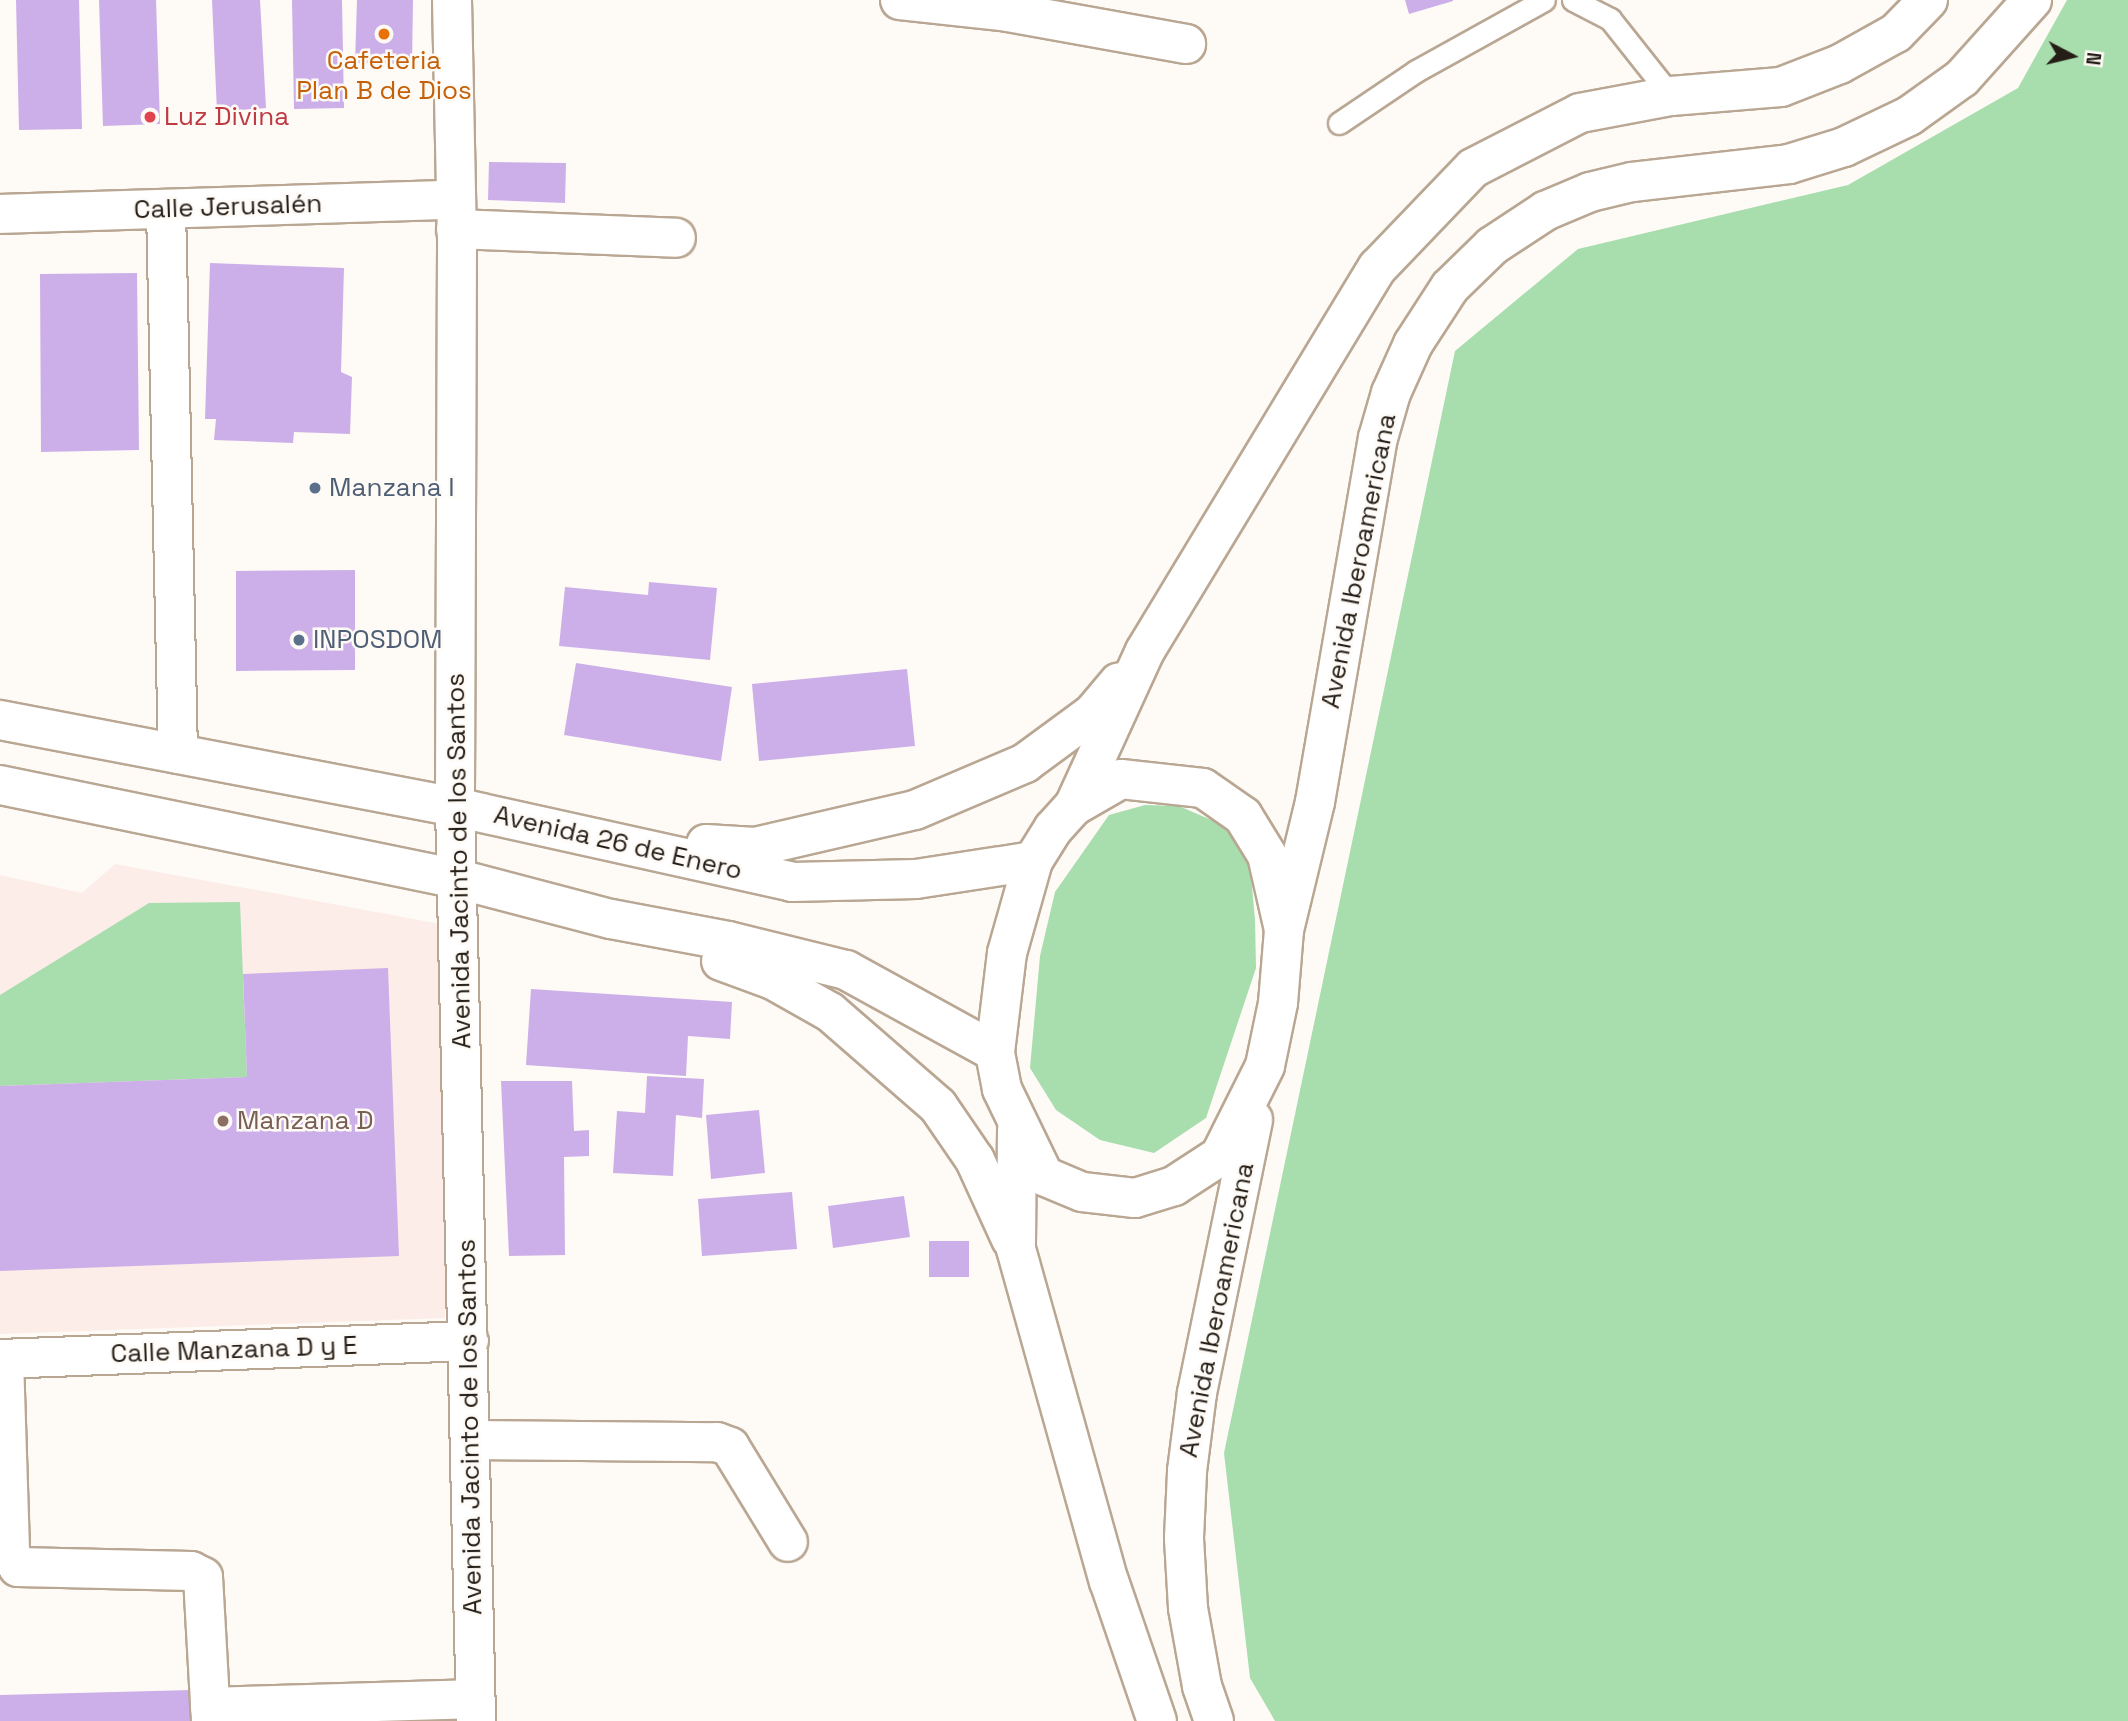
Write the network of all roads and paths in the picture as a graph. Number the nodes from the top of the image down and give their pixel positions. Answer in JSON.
{"nodes":[{"id":1,"x":452,"y":0,"type":"edge"},
{"id":2,"x":900,"y":0,"type":"edge"},
{"id":3,"x":1544,"y":0,"type":"edge"},
{"id":4,"x":1573,"y":0,"type":"edge"},
{"id":5,"x":1928,"y":0,"type":"edge"},
{"id":6,"x":2032,"y":0,"type":"edge"},
{"id":7,"x":1186,"y":44,"type":"dead end"},
{"id":8,"x":1671,"y":96,"type":"junction"},
{"id":9,"x":1339,"y":123,"type":"dead end"},
{"id":10,"x":166,"y":209,"type":"junction"},
{"id":11,"x":0,"y":214,"type":"edge"},
{"id":12,"x":456,"y":214,"type":"junction"},
{"id":13,"x":676,"y":238,"type":"dead end"},
{"id":14,"x":1145,"y":651,"type":"junction"},
{"id":15,"x":0,"y":720,"type":"edge"},
{"id":16,"x":178,"y":754,"type":"junction"},
{"id":17,"x":0,"y":785,"type":"edge"},
{"id":18,"x":1074,"y":806,"type":"junction"},
{"id":19,"x":455,"y":807,"type":"junction"},
{"id":20,"x":586,"y":835,"type":"junction"},
{"id":21,"x":1033,"y":862,"type":"junction"},
{"id":22,"x":458,"y":879,"type":"junction"},
{"id":23,"x":611,"y":919,"type":"junction"},
{"id":24,"x":1284,"y":930,"type":"junction"},
{"id":25,"x":995,"y":1052,"type":"junction"},
{"id":26,"x":1265,"y":1066,"type":"junction"},
{"id":27,"x":1017,"y":1124,"type":"junction"},
{"id":28,"x":1016,"y":1249,"type":"junction"},
{"id":29,"x":469,"y":1340,"type":"junction"},
{"id":30,"x":2,"y":1359,"type":"edge"},
{"id":31,"x":471,"y":1440,"type":"junction"},
{"id":32,"x":789,"y":1542,"type":"dead end"},
{"id":33,"x":476,"y":1710,"type":"edge"},
{"id":34,"x":211,"y":1714,"type":"edge"},
{"id":35,"x":1157,"y":1721,"type":"edge"},
{"id":36,"x":1214,"y":1721,"type":"edge"}],
"edges":[{"from":1,"to":12,"type":"street","name":"Avenida Jacinto de los Santos"},
{"from":2,"to":7,"type":"street"},
{"from":3,"to":9,"type":"lane"},
{"from":4,"to":8,"type":"lane"},
{"from":5,"to":8,"type":"street"},
{"from":6,"to":24,"type":"street","name":"Avenida Iberoamericana"},
{"from":8,"to":14,"type":"street"},
{"from":10,"to":11,"type":"street","name":"Calle Jerusalén"},
{"from":10,"to":12,"type":"street","name":"Calle Jerusalén"},
{"from":10,"to":16,"type":"street"},
{"from":12,"to":13,"type":"street","name":"Calle Jerusalén"},
{"from":12,"to":19,"type":"street","name":"Avenida Jacinto de los Santos"},
{"from":14,"to":18,"type":"street"},
{"from":14,"to":20,"type":"street"},
{"from":15,"to":16,"type":"street","name":"Avenida 26 de Enero"},
{"from":16,"to":19,"type":"street","name":"Avenida 26 de Enero"},
{"from":17,"to":22,"type":"street"},
{"from":18,"to":21,"type":"street"},
{"from":18,"to":24,"type":"street"},
{"from":19,"to":20,"type":"street","name":"Avenida 26 de Enero"},
{"from":19,"to":22,"type":"street","name":"Avenida Jacinto de los Santos"},
{"from":20,"to":21,"type":"street","name":"Avenida 26 de Enero"},
{"from":21,"to":25,"type":"street"},
{"from":22,"to":23,"type":"street"},
{"from":22,"to":29,"type":"street","name":"Avenida Jacinto de los Santos"},
{"from":23,"to":25,"type":"street"},
{"from":23,"to":28,"type":"street"},
{"from":24,"to":26,"type":"street"},
{"from":25,"to":27,"type":"street"},
{"from":26,"to":27,"type":"street"},
{"from":26,"to":36,"type":"street","name":"Avenida Iberoamericana"},
{"from":27,"to":28,"type":"street"},
{"from":28,"to":35,"type":"street"},
{"from":29,"to":30,"type":"street","name":"Calle Manzana D y E"},
{"from":29,"to":31,"type":"street","name":"Avenida Jacinto de los Santos"},
{"from":30,"to":34,"type":"street"},
{"from":31,"to":32,"type":"street"},
{"from":31,"to":33,"type":"street","name":"Avenida Jacinto de los Santos"},
{"from":33,"to":34,"type":"street"}]}
